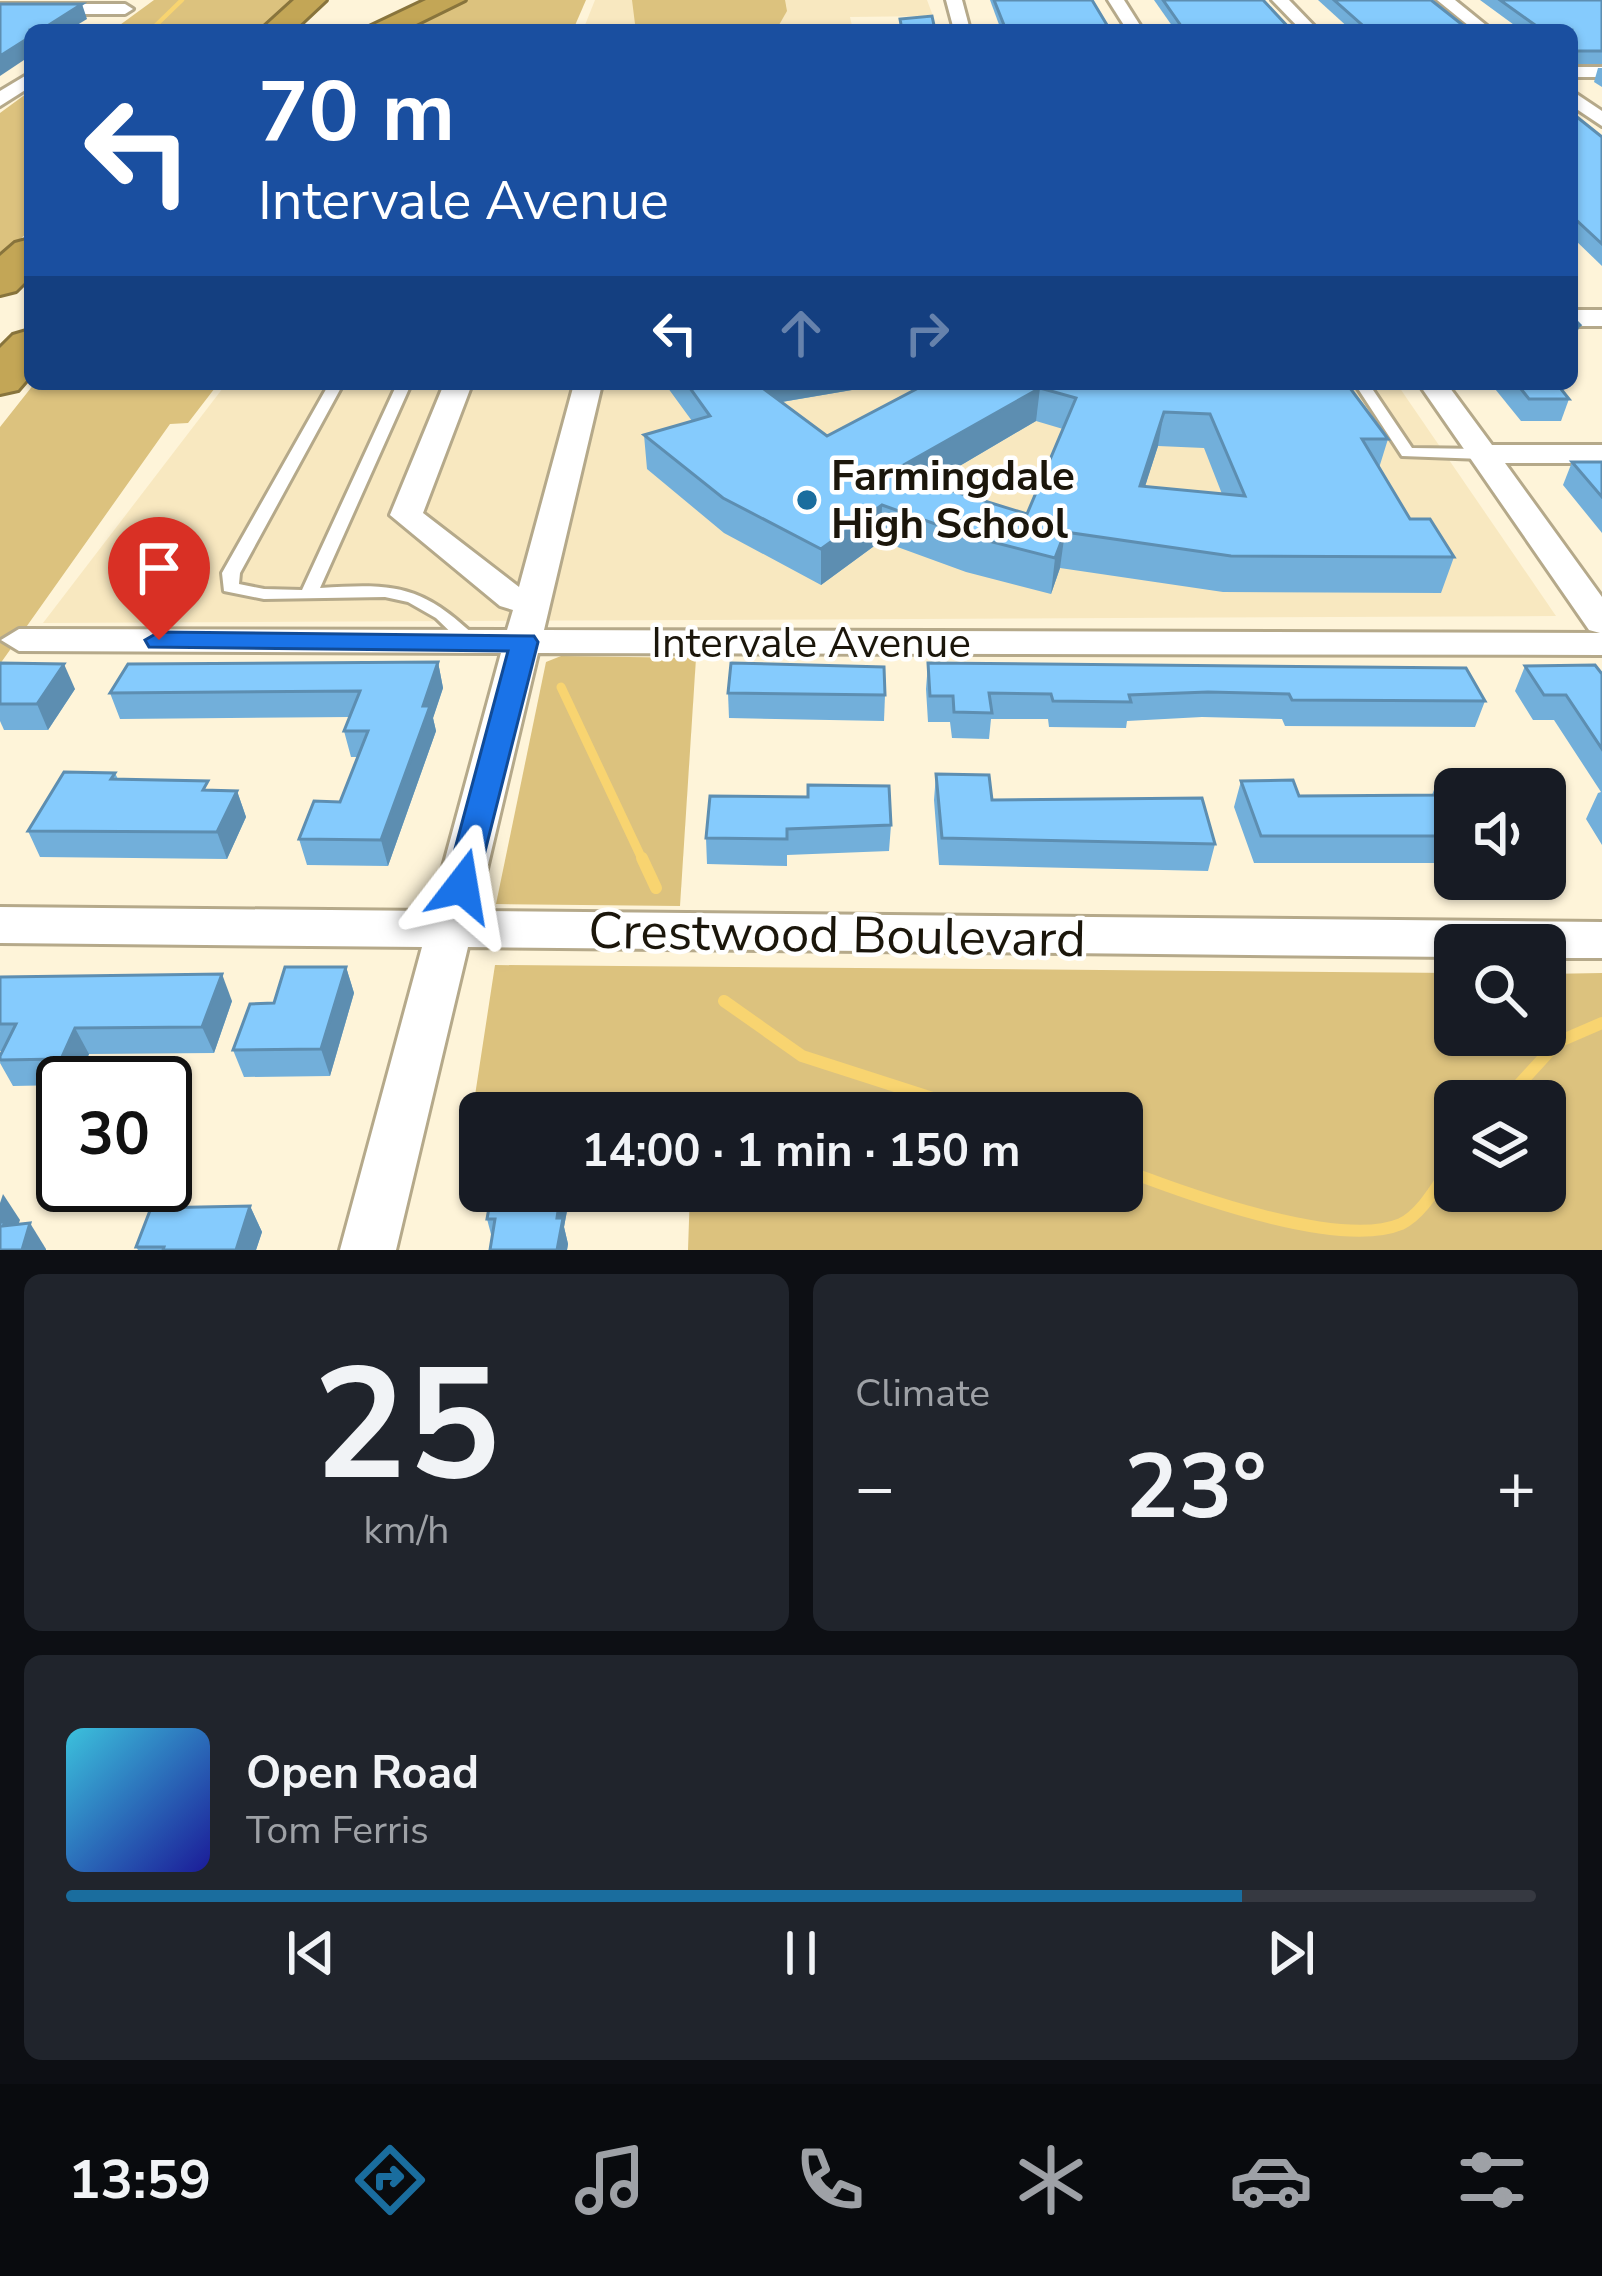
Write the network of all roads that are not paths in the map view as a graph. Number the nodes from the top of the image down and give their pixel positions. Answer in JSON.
{"nodes":[{"id":1,"x":312,"y":0,"type":"edge"},
{"id":2,"x":452,"y":0,"type":"edge"},
{"id":3,"x":1280,"y":0,"type":"edge"},
{"id":4,"x":1445,"y":0,"type":"edge"},
{"id":5,"x":131,"y":4,"type":"edge"},
{"id":6,"x":0,"y":9,"type":"edge"},
{"id":7,"x":366,"y":15,"type":"edge"},
{"id":8,"x":104,"y":24,"type":"edge"},
{"id":9,"x":283,"y":24,"type":"edge"},
{"id":10,"x":1304,"y":24,"type":"edge"},
{"id":11,"x":1476,"y":24,"type":"edge"},
{"id":12,"x":1578,"y":102,"type":"edge"},
{"id":13,"x":1602,"y":120,"type":"edge"},
{"id":14,"x":24,"y":258,"type":"edge"},
{"id":15,"x":0,"y":281,"type":"edge"},
{"id":16,"x":24,"y":352,"type":"edge"},
{"id":17,"x":0,"y":379,"type":"edge"},
{"id":18,"x":333,"y":390,"type":"edge"},
{"id":19,"x":401,"y":390,"type":"edge"},
{"id":20,"x":456,"y":390,"type":"edge"},
{"id":21,"x":587,"y":390,"type":"edge"},
{"id":22,"x":1367,"y":390,"type":"edge"},
{"id":23,"x":1436,"y":390,"type":"edge"},
{"id":24,"x":1482,"y":454,"type":"junction"},
{"id":25,"x":1602,"y":454,"type":"edge"},
{"id":26,"x":310,"y":591,"type":"junction"},
{"id":27,"x":530,"y":622,"type":"junction"},
{"id":28,"x":1602,"y":622,"type":"edge"},
{"id":29,"x":19,"y":640,"type":"dead end"},
{"id":30,"x":471,"y":642,"type":"junction"},
{"id":31,"x":1602,"y":644,"type":"edge"},
{"id":32,"x":0,"y":925,"type":"edge"},
{"id":33,"x":451,"y":931,"type":"junction"},
{"id":34,"x":1602,"y":940,"type":"edge"},
{"id":35,"x":368,"y":1250,"type":"edge"}],
"edges":[{"from":1,"to":9,"type":"highway"},
{"from":2,"to":7,"type":"highway"},
{"from":3,"to":10,"type":"street"},
{"from":4,"to":11,"type":"street"},
{"from":5,"to":6,"type":"street"},
{"from":5,"to":8,"type":"street"},
{"from":12,"to":13,"type":"street"},
{"from":14,"to":15,"type":"highway"},
{"from":16,"to":17,"type":"highway"},
{"from":18,"to":26,"type":"lane"},
{"from":19,"to":26,"type":"lane"},
{"from":20,"to":27,"type":"street"},
{"from":21,"to":27,"type":"street"},
{"from":22,"to":24,"type":"lane"},
{"from":23,"to":24,"type":"street"},
{"from":24,"to":25,"type":"street"},
{"from":24,"to":28,"type":"street"},
{"from":26,"to":30,"type":"lane"},
{"from":27,"to":30,"type":"street","name":"Intervale Avenue"},
{"from":27,"to":31,"type":"street","name":"Intervale Avenue"},
{"from":27,"to":33,"type":"street"},
{"from":29,"to":30,"type":"street","name":"Intervale Avenue"},
{"from":32,"to":33,"type":"street","name":"Crestwood Boulevard"},
{"from":33,"to":34,"type":"street","name":"Crestwood Boulevard"},
{"from":33,"to":35,"type":"street"}]}
